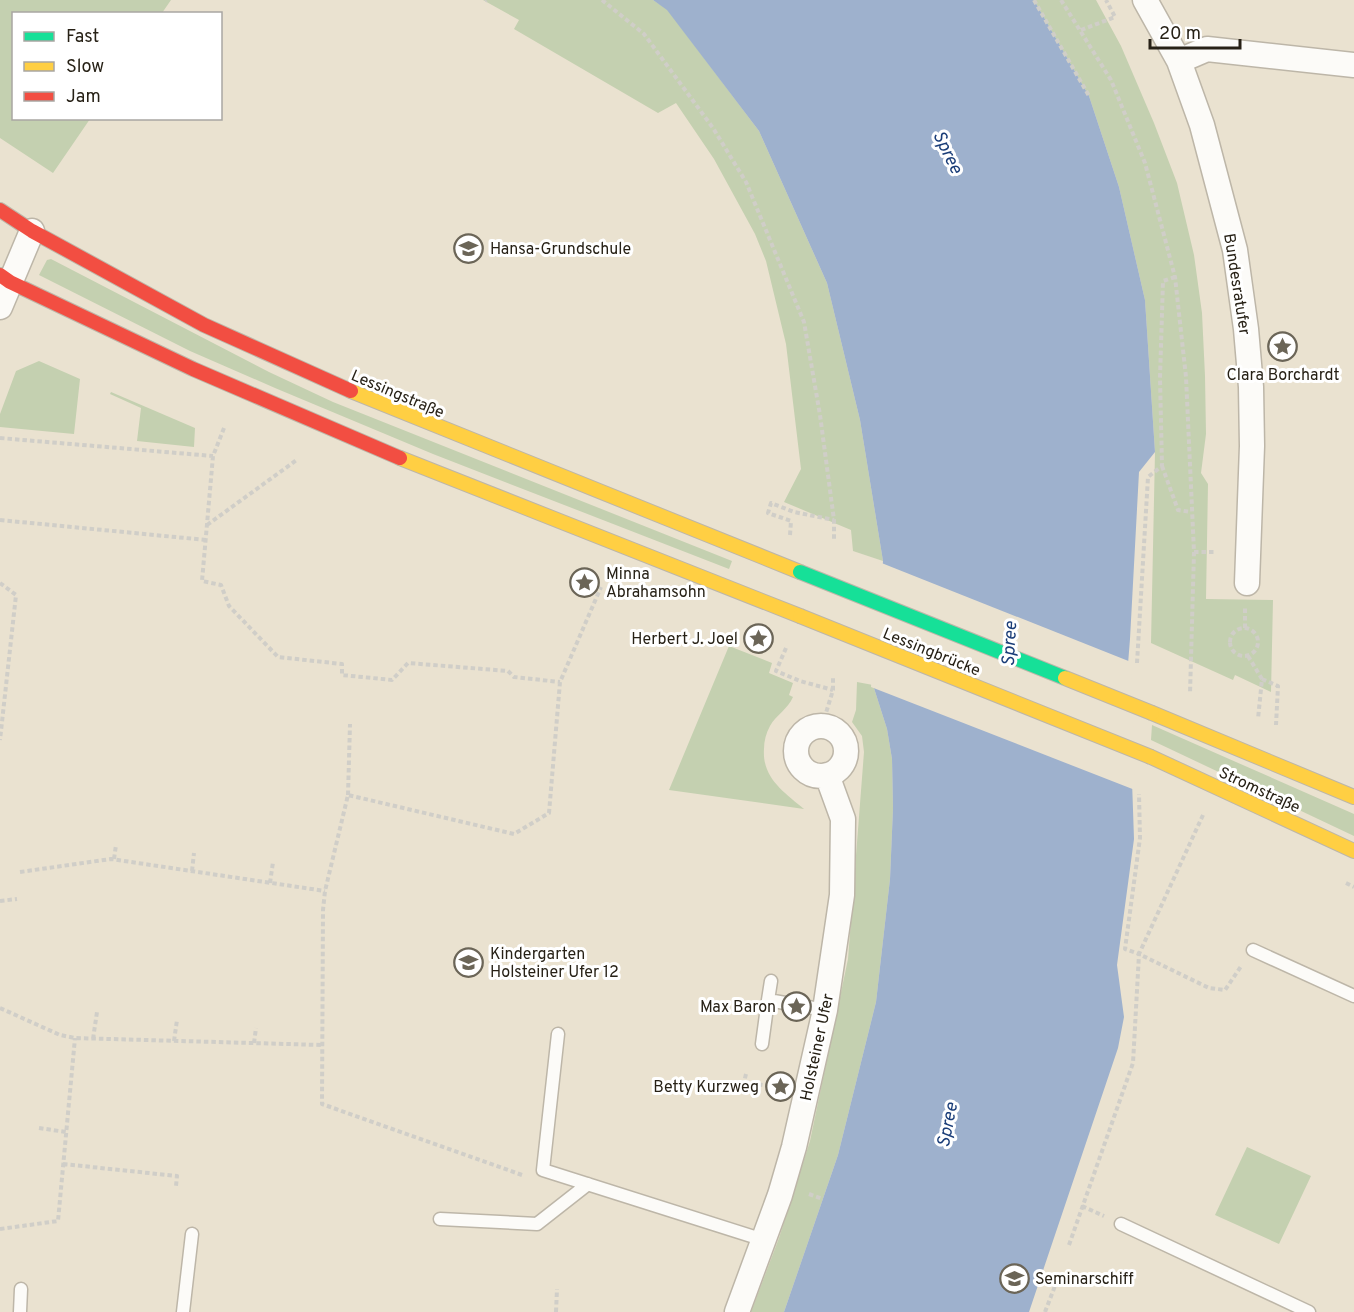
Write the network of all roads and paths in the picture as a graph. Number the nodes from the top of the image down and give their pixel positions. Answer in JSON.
{"nodes":[{"id":1,"x":602,"y":0,"type":"edge"},
{"id":2,"x":1034,"y":0,"type":"edge"},
{"id":3,"x":1061,"y":0,"type":"edge"},
{"id":4,"x":1106,"y":0,"type":"edge"},
{"id":5,"x":1145,"y":0,"type":"edge"},
{"id":6,"x":1081,"y":30,"type":"junction"},
{"id":7,"x":1179,"y":61,"type":"junction"},
{"id":8,"x":1354,"y":65,"type":"edge"},
{"id":9,"x":1089,"y":96,"type":"dead end"},
{"id":10,"x":0,"y":210,"type":"edge"},
{"id":11,"x":32,"y":231,"type":"junction"},
{"id":12,"x":1175,"y":277,"type":"junction"},
{"id":13,"x":5,"y":278,"type":"edge"},
{"id":14,"x":0,"y":307,"type":"edge"},
{"id":15,"x":224,"y":428,"type":"dead end"},
{"id":16,"x":0,"y":438,"type":"edge"},
{"id":17,"x":213,"y":456,"type":"junction"},
{"id":18,"x":298,"y":459,"type":"dead end"},
{"id":19,"x":1162,"y":466,"type":"junction"},
{"id":20,"x":1191,"y":512,"type":"junction"},
{"id":21,"x":0,"y":520,"type":"edge"},
{"id":22,"x":834,"y":520,"type":"junction"},
{"id":23,"x":207,"y":525,"type":"junction"},
{"id":24,"x":790,"y":535,"type":"dead end"},
{"id":25,"x":834,"y":539,"type":"dead end"},
{"id":26,"x":206,"y":540,"type":"junction"},
{"id":27,"x":1194,"y":552,"type":"junction"},
{"id":28,"x":1214,"y":552,"type":"dead end"},
{"id":29,"x":800,"y":572,"type":"joint"},
{"id":30,"x":1247,"y":583,"type":"dead end"},
{"id":31,"x":0,"y":584,"type":"edge"},
{"id":32,"x":601,"y":587,"type":"dead end"},
{"id":33,"x":786,"y":648,"type":"dead end"},
{"id":34,"x":1248,"y":656,"type":"junction"},
{"id":35,"x":1137,"y":663,"type":"dead end"},
{"id":36,"x":833,"y":676,"type":"dead end"},
{"id":37,"x":1262,"y":679,"type":"junction"},
{"id":38,"x":560,"y":682,"type":"junction"},
{"id":39,"x":833,"y":690,"type":"junction"},
{"id":40,"x":1190,"y":695,"type":"dead end"},
{"id":41,"x":2,"y":705,"type":"edge"},
{"id":42,"x":1152,"y":713,"type":"joint"},
{"id":43,"x":1258,"y":718,"type":"dead end"},
{"id":44,"x":350,"y":724,"type":"dead end"},
{"id":45,"x":1276,"y":725,"type":"dead end"},
{"id":46,"x":822,"y":726,"type":"junction"},
{"id":47,"x":0,"y":740,"type":"edge"},
{"id":48,"x":1151,"y":757,"type":"joint"},
{"id":49,"x":827,"y":775,"type":"junction"},
{"id":50,"x":1139,"y":794,"type":"dead end"},
{"id":51,"x":348,"y":795,"type":"junction"},
{"id":52,"x":1354,"y":797,"type":"edge"},
{"id":53,"x":1203,"y":814,"type":"dead end"},
{"id":54,"x":116,"y":845,"type":"dead end"},
{"id":55,"x":1354,"y":851,"type":"edge"},
{"id":56,"x":194,"y":854,"type":"dead end"},
{"id":57,"x":114,"y":859,"type":"junction"},
{"id":58,"x":273,"y":862,"type":"dead end"},
{"id":59,"x":192,"y":871,"type":"junction"},
{"id":60,"x":20,"y":872,"type":"dead end"},
{"id":61,"x":270,"y":883,"type":"junction"},
{"id":62,"x":325,"y":891,"type":"junction"},
{"id":63,"x":17,"y":899,"type":"dead end"},
{"id":64,"x":0,"y":901,"type":"edge"},
{"id":65,"x":1253,"y":950,"type":"joint"},
{"id":66,"x":1139,"y":954,"type":"junction"},
{"id":67,"x":771,"y":981,"type":"dead end"},
{"id":68,"x":1354,"y":996,"type":"edge"},
{"id":69,"x":768,"y":1000,"type":"junction"},
{"id":70,"x":0,"y":1008,"type":"edge"},
{"id":71,"x":825,"y":1010,"type":"junction"},
{"id":72,"x":97,"y":1012,"type":"dead end"},
{"id":73,"x":177,"y":1020,"type":"dead end"},
{"id":74,"x":256,"y":1028,"type":"dead end"},
{"id":75,"x":558,"y":1034,"type":"dead end"},
{"id":76,"x":75,"y":1038,"type":"junction"},
{"id":77,"x":93,"y":1039,"type":"junction"},
{"id":78,"x":174,"y":1041,"type":"junction"},
{"id":79,"x":254,"y":1043,"type":"junction"},
{"id":80,"x":762,"y":1044,"type":"dead end"},
{"id":81,"x":322,"y":1045,"type":"junction"},
{"id":82,"x":746,"y":1074,"type":"dead end"},
{"id":83,"x":807,"y":1093,"type":"junction"},
{"id":84,"x":39,"y":1128,"type":"dead end"},
{"id":85,"x":66,"y":1132,"type":"junction"},
{"id":86,"x":63,"y":1164,"type":"junction"},
{"id":87,"x":543,"y":1170,"type":"junction"},
{"id":88,"x":588,"y":1184,"type":"junction"},
{"id":89,"x":176,"y":1186,"type":"dead end"},
{"id":90,"x":815,"y":1196,"type":"dead end"},
{"id":91,"x":823,"y":1199,"type":"dead end"},
{"id":92,"x":440,"y":1219,"type":"dead end"},
{"id":93,"x":1121,"y":1224,"type":"dead end"},
{"id":94,"x":0,"y":1229,"type":"edge"},
{"id":95,"x":192,"y":1234,"type":"dead end"},
{"id":96,"x":764,"y":1240,"type":"junction"},
{"id":97,"x":1069,"y":1245,"type":"dead end"},
{"id":98,"x":1060,"y":1273,"type":"dead end"},
{"id":99,"x":21,"y":1289,"type":"dead end"},
{"id":100,"x":557,"y":1289,"type":"dead end"},
{"id":101,"x":20,"y":1312,"type":"edge"},
{"id":102,"x":183,"y":1312,"type":"edge"},
{"id":103,"x":556,"y":1312,"type":"edge"},
{"id":104,"x":737,"y":1312,"type":"edge"},
{"id":105,"x":1045,"y":1312,"type":"edge"},
{"id":106,"x":1309,"y":1312,"type":"edge"}],
"edges":[{"from":1,"to":22,"type":"path"},
{"from":2,"to":9,"type":"path"},
{"from":3,"to":6,"type":"path"},
{"from":4,"to":6,"type":"path"},
{"from":5,"to":7,"type":"street","name":"Bundesratufer"},
{"from":6,"to":12,"type":"path"},
{"from":7,"to":8,"type":"street"},
{"from":7,"to":30,"type":"street","name":"Bundesratufer"},
{"from":10,"to":11,"type":"main road","name":"Lessingstraße"},
{"from":11,"to":13,"type":"street"},
{"from":11,"to":29,"type":"main road","name":"Lessingstraße"},
{"from":12,"to":19,"type":"path"},
{"from":12,"to":20,"type":"path"},
{"from":13,"to":14,"type":"street"},
{"from":13,"to":48,"type":"main road","name":"Lessingbrücke","bridge":true},
{"from":15,"to":17,"type":"path"},
{"from":16,"to":17,"type":"path"},
{"from":17,"to":23,"type":"path"},
{"from":18,"to":23,"type":"path"},
{"from":19,"to":20,"type":"path"},
{"from":19,"to":35,"type":"path"},
{"from":20,"to":27,"type":"path"},
{"from":21,"to":26,"type":"path"},
{"from":22,"to":24,"type":"path"},
{"from":22,"to":25,"type":"path"},
{"from":23,"to":26,"type":"path"},
{"from":26,"to":38,"type":"path"},
{"from":27,"to":28,"type":"path"},
{"from":27,"to":40,"type":"path"},
{"from":29,"to":42,"type":"main road","name":"Lessingbrücke","bridge":true},
{"from":31,"to":41,"type":"path"},
{"from":32,"to":38,"type":"path"},
{"from":33,"to":39,"type":"path"},
{"from":34,"to":34,"type":"path"},
{"from":34,"to":37,"type":"path"},
{"from":36,"to":39,"type":"path"},
{"from":37,"to":43,"type":"path"},
{"from":37,"to":45,"type":"path"},
{"from":38,"to":51,"type":"path"},
{"from":39,"to":46,"type":"path"},
{"from":41,"to":47,"type":"path"},
{"from":42,"to":52,"type":"main road","name":"Stromstraße"},
{"from":44,"to":51,"type":"path"},
{"from":46,"to":49,"type":"street"},
{"from":46,"to":49,"type":"street"},
{"from":48,"to":55,"type":"main road","name":"Stromstraße"},
{"from":49,"to":71,"type":"street","name":"Holsteiner Ufer"},
{"from":50,"to":66,"type":"path"},
{"from":51,"to":62,"type":"path"},
{"from":53,"to":66,"type":"path"},
{"from":54,"to":57,"type":"path"},
{"from":56,"to":59,"type":"path"},
{"from":57,"to":59,"type":"path"},
{"from":57,"to":60,"type":"path"},
{"from":58,"to":61,"type":"path"},
{"from":59,"to":61,"type":"path"},
{"from":61,"to":62,"type":"path"},
{"from":62,"to":81,"type":"path"},
{"from":63,"to":64,"type":"path"},
{"from":65,"to":66,"type":"path"},
{"from":65,"to":68,"type":"lane"},
{"from":66,"to":97,"type":"path"},
{"from":67,"to":69,"type":"lane"},
{"from":69,"to":71,"type":"lane"},
{"from":69,"to":80,"type":"lane"},
{"from":70,"to":76,"type":"path"},
{"from":71,"to":83,"type":"street","name":"Holsteiner Ufer"},
{"from":72,"to":77,"type":"path"},
{"from":73,"to":78,"type":"path"},
{"from":74,"to":79,"type":"path"},
{"from":75,"to":87,"type":"lane"},
{"from":76,"to":77,"type":"path"},
{"from":76,"to":85,"type":"path"},
{"from":77,"to":78,"type":"path"},
{"from":78,"to":79,"type":"path"},
{"from":79,"to":81,"type":"path"},
{"from":81,"to":87,"type":"path"},
{"from":82,"to":83,"type":"path"},
{"from":83,"to":96,"type":"street","name":"Holsteiner Ufer"},
{"from":84,"to":85,"type":"path"},
{"from":85,"to":86,"type":"path"},
{"from":86,"to":89,"type":"path"},
{"from":86,"to":94,"type":"path"},
{"from":87,"to":88,"type":"lane"},
{"from":88,"to":92,"type":"lane"},
{"from":88,"to":96,"type":"lane"},
{"from":90,"to":91,"type":"path"},
{"from":93,"to":106,"type":"lane"},
{"from":95,"to":102,"type":"lane"},
{"from":96,"to":104,"type":"street","name":"Holsteiner Ufer"},
{"from":98,"to":105,"type":"path"},
{"from":99,"to":101,"type":"lane"},
{"from":100,"to":103,"type":"path"}]}
